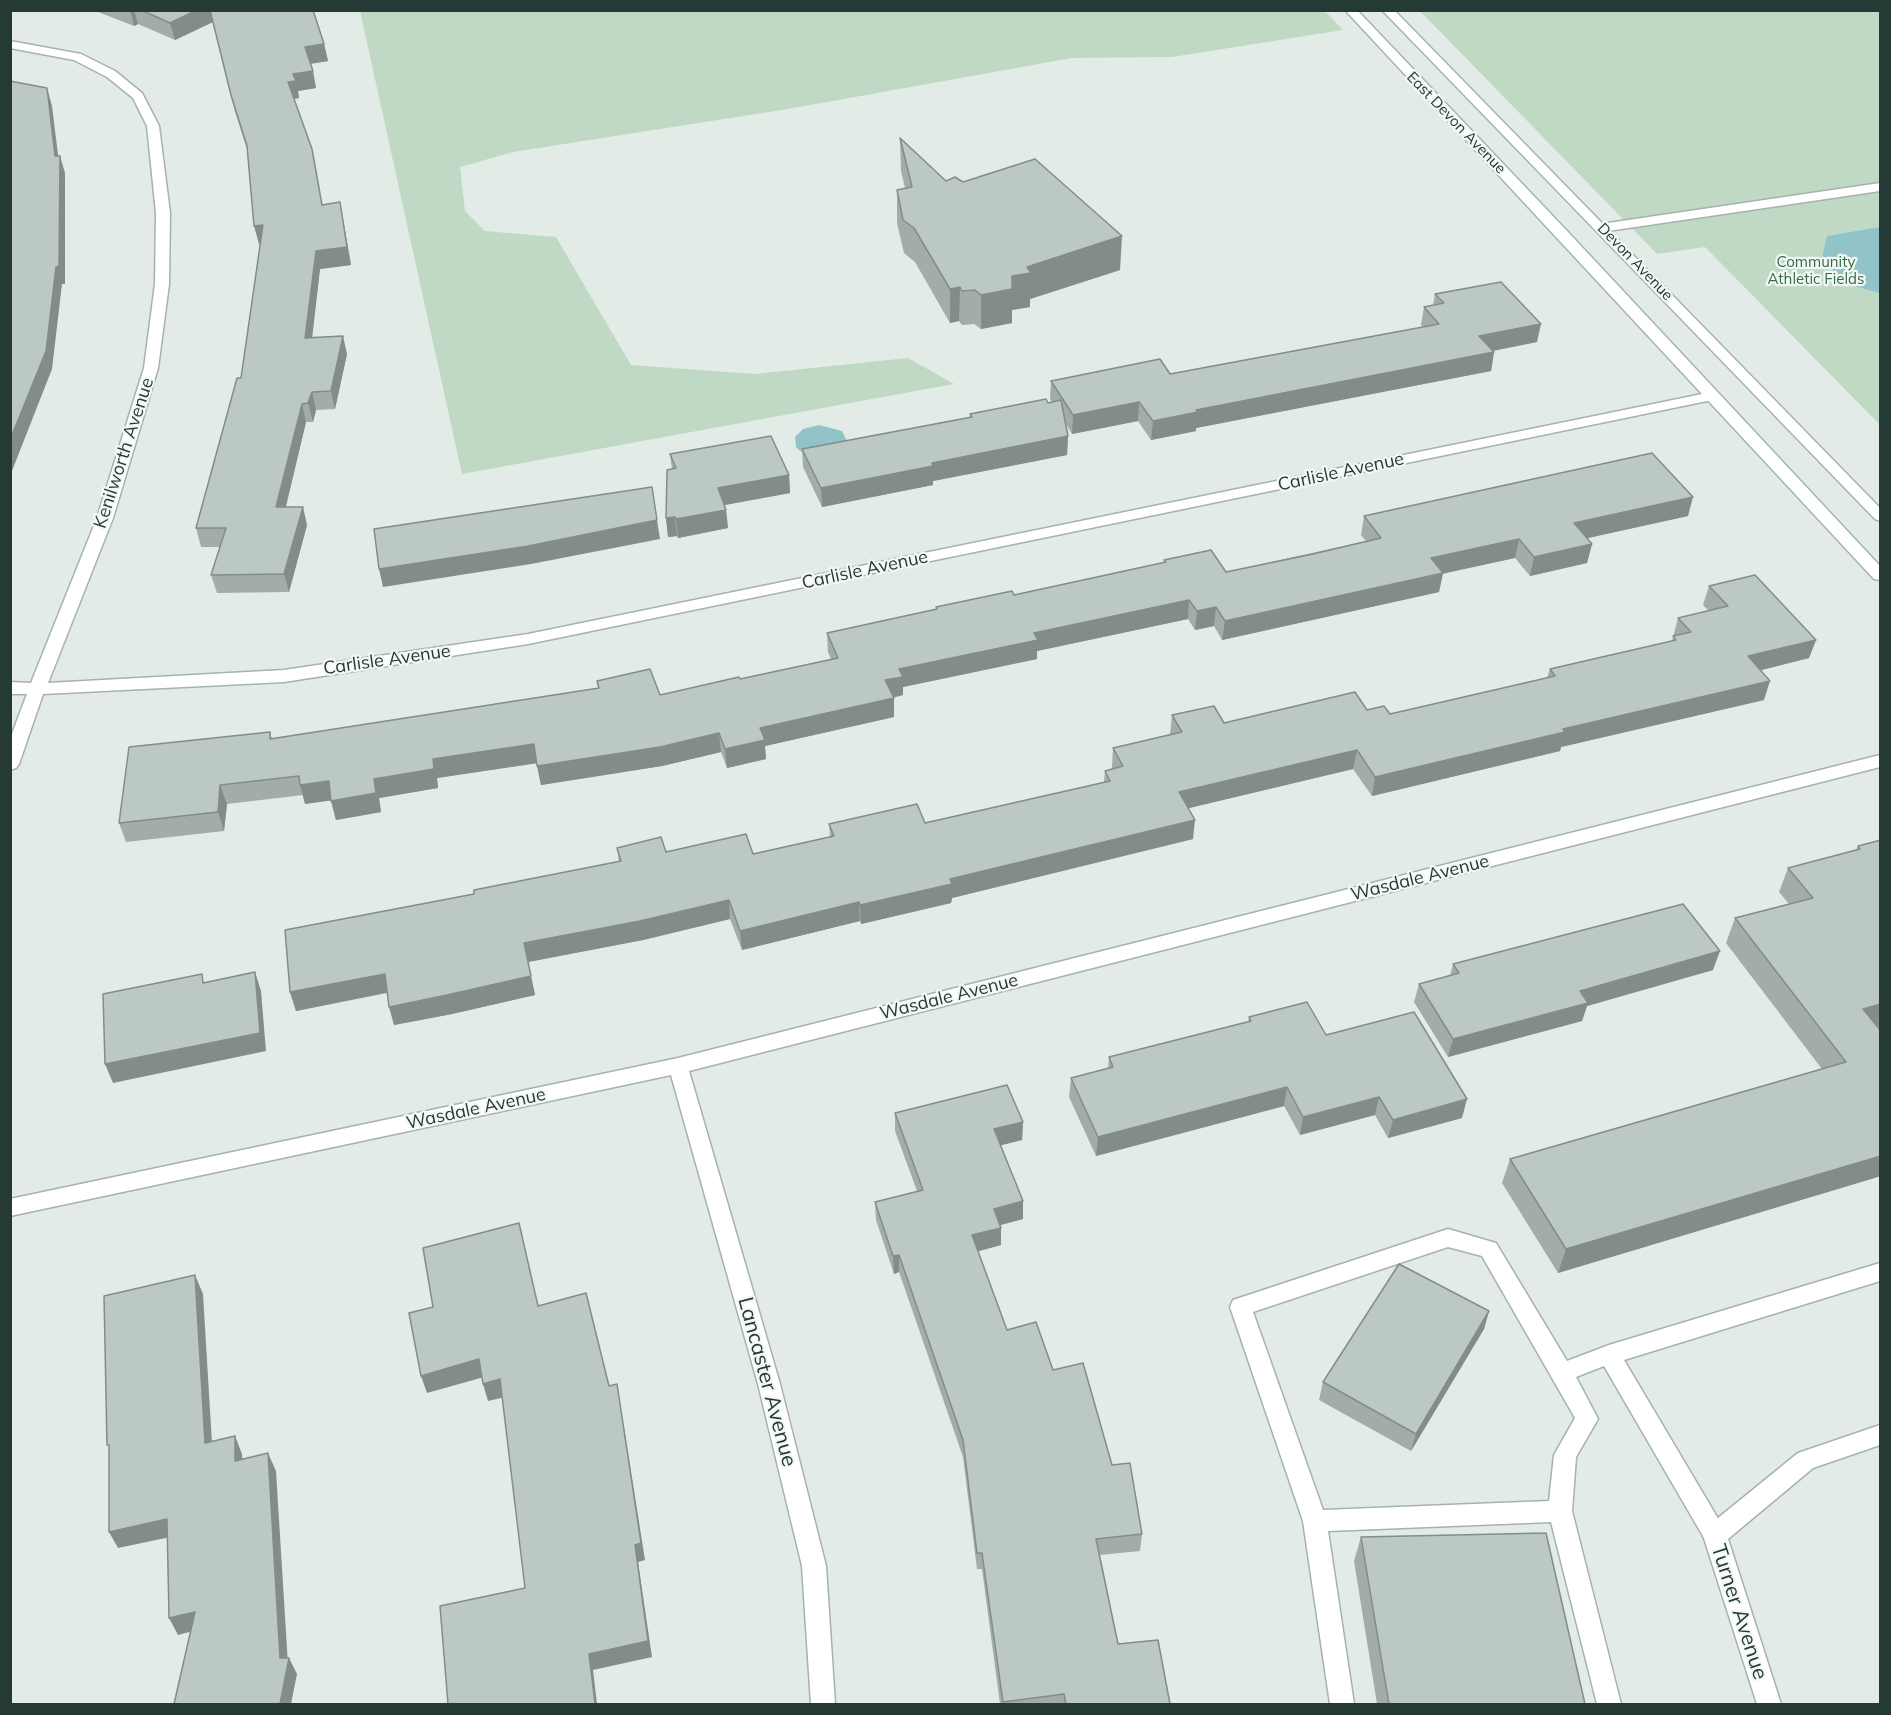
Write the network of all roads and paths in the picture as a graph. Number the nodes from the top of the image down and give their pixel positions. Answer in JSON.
{"nodes":[{"id":1,"x":1350,"y":10,"type":"edge"},
{"id":2,"x":1387,"y":10,"type":"edge"},
{"id":3,"x":10,"y":44,"type":"edge"},
{"id":4,"x":1881,"y":187,"type":"edge"},
{"id":5,"x":1601,"y":228,"type":"junction"},
{"id":6,"x":1563,"y":235,"type":"joint"},
{"id":7,"x":1712,"y":396,"type":"junction"},
{"id":8,"x":1881,"y":516,"type":"edge"},
{"id":9,"x":1881,"y":575,"type":"edge"},
{"id":10,"x":10,"y":688,"type":"edge"},
{"id":11,"x":37,"y":689,"type":"junction"},
{"id":12,"x":1881,"y":761,"type":"edge"},
{"id":13,"x":10,"y":764,"type":"edge"},
{"id":14,"x":678,"y":1066,"type":"junction"},
{"id":15,"x":10,"y":1208,"type":"edge"},
{"id":16,"x":1881,"y":1272,"type":"edge"},
{"id":17,"x":1610,"y":1355,"type":"junction"},
{"id":18,"x":1562,"y":1372,"type":"junction"},
{"id":19,"x":1881,"y":1435,"type":"edge"},
{"id":20,"x":1560,"y":1511,"type":"junction"},
{"id":21,"x":1315,"y":1521,"type":"junction"},
{"id":22,"x":1715,"y":1535,"type":"junction"},
{"id":23,"x":823,"y":1704,"type":"edge"},
{"id":24,"x":1342,"y":1704,"type":"edge"},
{"id":25,"x":1609,"y":1704,"type":"edge"},
{"id":26,"x":1769,"y":1704,"type":"edge"}],
"edges":[{"from":1,"to":6,"type":"street","name":"East Devon Avenue"},
{"from":2,"to":5,"type":"street","name":"Devon Avenue"},
{"from":3,"to":11,"type":"street","name":"Kenilworth Avenue"},
{"from":4,"to":5,"type":"street"},
{"from":5,"to":8,"type":"street","name":"Devon Avenue"},
{"from":6,"to":7,"type":"street","name":"Devon Avenue"},
{"from":7,"to":9,"type":"street","name":"Devon Avenue"},
{"from":7,"to":11,"type":"street","name":"Carlisle Avenue"},
{"from":10,"to":11,"type":"street","name":"Carlisle Avenue"},
{"from":11,"to":13,"type":"street","name":"Kenilworth Avenue"},
{"from":12,"to":14,"type":"street","name":"Wasdale Avenue"},
{"from":14,"to":15,"type":"street","name":"Wasdale Avenue"},
{"from":14,"to":23,"type":"street","name":"Lancaster Avenue"},
{"from":16,"to":17,"type":"street"},
{"from":17,"to":18,"type":"street"},
{"from":17,"to":22,"type":"street"},
{"from":18,"to":20,"type":"street"},
{"from":18,"to":21,"type":"street"},
{"from":19,"to":22,"type":"street","name":"Turner Avenue"},
{"from":20,"to":21,"type":"street"},
{"from":20,"to":25,"type":"street"},
{"from":21,"to":24,"type":"street"},
{"from":22,"to":26,"type":"street","name":"Turner Avenue"}]}
